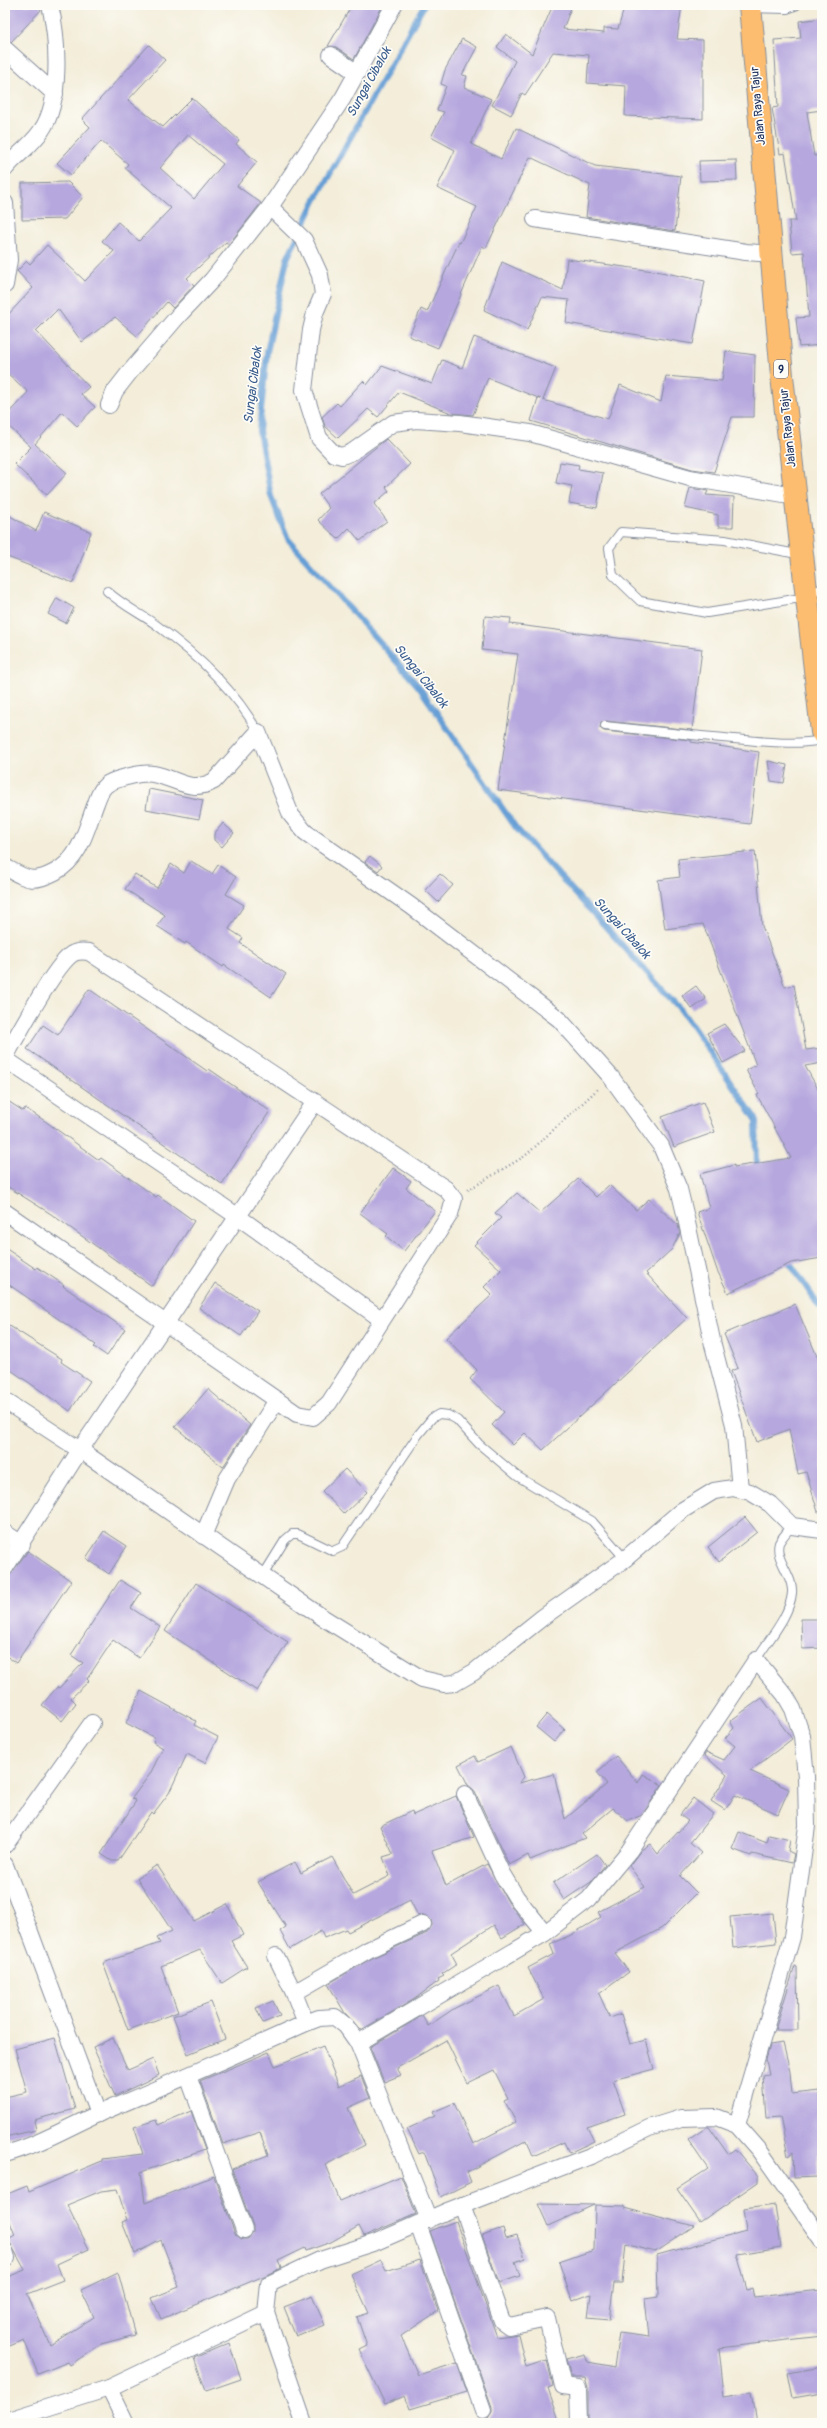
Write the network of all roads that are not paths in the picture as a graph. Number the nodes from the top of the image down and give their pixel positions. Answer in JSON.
{"nodes":[{"id":1,"x":50,"y":5,"type":"edge"},
{"id":2,"x":394,"y":5,"type":"edge"},
{"id":3,"x":796,"y":5,"type":"edge"},
{"id":4,"x":750,"y":6,"type":"edge"},
{"id":5,"x":5,"y":49,"type":"edge"},
{"id":6,"x":331,"y":55,"type":"dead end"},
{"id":7,"x":358,"y":73,"type":"junction"},
{"id":8,"x":55,"y":94,"type":"junction"},
{"id":9,"x":5,"y":169,"type":"edge"},
{"id":10,"x":5,"y":203,"type":"edge"},
{"id":11,"x":270,"y":207,"type":"junction"},
{"id":12,"x":535,"y":219,"type":"dead end"},
{"id":13,"x":772,"y":254,"type":"junction"},
{"id":14,"x":5,"y":285,"type":"edge"},
{"id":15,"x":109,"y":405,"type":"dead end"},
{"id":16,"x":795,"y":496,"type":"junction"},
{"id":17,"x":802,"y":556,"type":"junction"},
{"id":18,"x":107,"y":591,"type":"dead end"},
{"id":19,"x":814,"y":593,"type":"edge"},
{"id":20,"x":605,"y":726,"type":"dead end"},
{"id":21,"x":258,"y":732,"type":"junction"},
{"id":22,"x":822,"y":732,"type":"edge"},
{"id":23,"x":822,"y":740,"type":"edge"},
{"id":24,"x":5,"y":867,"type":"edge"},
{"id":25,"x":5,"y":1058,"type":"edge"},
{"id":26,"x":315,"y":1102,"type":"junction"},
{"id":27,"x":5,"y":1212,"type":"edge"},
{"id":28,"x":237,"y":1216,"type":"junction"},
{"id":29,"x":381,"y":1319,"type":"junction"},
{"id":30,"x":166,"y":1325,"type":"junction"},
{"id":31,"x":277,"y":1400,"type":"junction"},
{"id":32,"x":5,"y":1401,"type":"edge"},
{"id":33,"x":80,"y":1450,"type":"junction"},
{"id":34,"x":740,"y":1489,"type":"junction"},
{"id":35,"x":792,"y":1526,"type":"junction"},
{"id":36,"x":822,"y":1530,"type":"edge"},
{"id":37,"x":5,"y":1532,"type":"edge"},
{"id":38,"x":203,"y":1536,"type":"junction"},
{"id":39,"x":22,"y":1544,"type":"junction"},
{"id":40,"x":625,"y":1559,"type":"junction"},
{"id":41,"x":5,"y":1568,"type":"edge"},
{"id":42,"x":262,"y":1576,"type":"junction"},
{"id":43,"x":756,"y":1660,"type":"junction"},
{"id":44,"x":92,"y":1723,"type":"dead end"},
{"id":45,"x":464,"y":1794,"type":"dead end"},
{"id":46,"x":814,"y":1825,"type":"edge"},
{"id":47,"x":5,"y":1845,"type":"edge"},
{"id":48,"x":5,"y":1865,"type":"edge"},
{"id":49,"x":423,"y":1924,"type":"dead end"},
{"id":50,"x":545,"y":1933,"type":"junction"},
{"id":51,"x":276,"y":1956,"type":"dead end"},
{"id":52,"x":294,"y":1993,"type":"junction"},
{"id":53,"x":306,"y":2023,"type":"junction"},
{"id":54,"x":358,"y":2043,"type":"junction"},
{"id":55,"x":188,"y":2076,"type":"junction"},
{"id":56,"x":98,"y":2114,"type":"junction"},
{"id":57,"x":737,"y":2125,"type":"junction"},
{"id":58,"x":5,"y":2154,"type":"edge"},
{"id":59,"x":462,"y":2206,"type":"junction"},
{"id":60,"x":424,"y":2222,"type":"junction"},
{"id":61,"x":244,"y":2230,"type":"dead end"},
{"id":62,"x":822,"y":2240,"type":"edge"},
{"id":63,"x":266,"y":2314,"type":"junction"},
{"id":64,"x":109,"y":2388,"type":"junction"},
{"id":65,"x":483,"y":2410,"type":"dead end"},
{"id":66,"x":5,"y":2420,"type":"edge"},
{"id":67,"x":126,"y":2423,"type":"edge"},
{"id":68,"x":304,"y":2423,"type":"edge"},
{"id":69,"x":579,"y":2423,"type":"edge"}],
"edges":[{"from":1,"to":8,"type":"street"},
{"from":2,"to":7,"type":"street"},
{"from":3,"to":4,"type":"lane"},
{"from":4,"to":13,"type":"highway","name":"Jalan Raya Tajur","number":"9"},
{"from":5,"to":8,"type":"street"},
{"from":6,"to":7,"type":"street"},
{"from":7,"to":11,"type":"street"},
{"from":8,"to":9,"type":"street"},
{"from":10,"to":14,"type":"street"},
{"from":11,"to":15,"type":"street"},
{"from":11,"to":16,"type":"street"},
{"from":12,"to":13,"type":"street"},
{"from":13,"to":16,"type":"highway","name":"Jalan Raya Tajur","number":"9"},
{"from":16,"to":17,"type":"highway","name":"Jalan Raya Tajur","number":"9"},
{"from":17,"to":19,"type":"highway","name":"Jalan Raya Tajur","number":"9"},
{"from":17,"to":19,"type":"lane"},
{"from":18,"to":21,"type":"lane"},
{"from":19,"to":22,"type":"highway","name":"Jalan Raya Tajur","number":"9"},
{"from":20,"to":23,"type":"lane"},
{"from":21,"to":24,"type":"street"},
{"from":21,"to":34,"type":"street"},
{"from":25,"to":26,"type":"street"},
{"from":25,"to":28,"type":"street"},
{"from":26,"to":28,"type":"street"},
{"from":26,"to":29,"type":"street"},
{"from":27,"to":30,"type":"street"},
{"from":28,"to":29,"type":"street"},
{"from":28,"to":30,"type":"street"},
{"from":29,"to":31,"type":"street"},
{"from":30,"to":31,"type":"street"},
{"from":30,"to":33,"type":"street"},
{"from":31,"to":38,"type":"street"},
{"from":32,"to":33,"type":"street"},
{"from":33,"to":38,"type":"street"},
{"from":33,"to":39,"type":"street"},
{"from":34,"to":35,"type":"street"},
{"from":34,"to":40,"type":"street"},
{"from":35,"to":36,"type":"street"},
{"from":35,"to":43,"type":"lane"},
{"from":37,"to":39,"type":"street"},
{"from":38,"to":42,"type":"street"},
{"from":39,"to":41,"type":"street"},
{"from":40,"to":42,"type":"street"},
{"from":40,"to":42,"type":"lane"},
{"from":43,"to":46,"type":"street"},
{"from":43,"to":50,"type":"street"},
{"from":44,"to":47,"type":"street"},
{"from":45,"to":50,"type":"street"},
{"from":46,"to":57,"type":"street"},
{"from":48,"to":56,"type":"street"},
{"from":49,"to":52,"type":"street"},
{"from":50,"to":54,"type":"street"},
{"from":51,"to":52,"type":"street"},
{"from":52,"to":53,"type":"street"},
{"from":53,"to":54,"type":"street"},
{"from":53,"to":55,"type":"street"},
{"from":54,"to":60,"type":"street"},
{"from":55,"to":56,"type":"street"},
{"from":55,"to":61,"type":"street"},
{"from":56,"to":58,"type":"street"},
{"from":57,"to":59,"type":"street"},
{"from":57,"to":62,"type":"street"},
{"from":59,"to":60,"type":"street"},
{"from":59,"to":69,"type":"street"},
{"from":60,"to":63,"type":"street"},
{"from":60,"to":65,"type":"street"},
{"from":63,"to":64,"type":"street"},
{"from":63,"to":68,"type":"street"},
{"from":64,"to":66,"type":"street"},
{"from":64,"to":67,"type":"street"}]}
